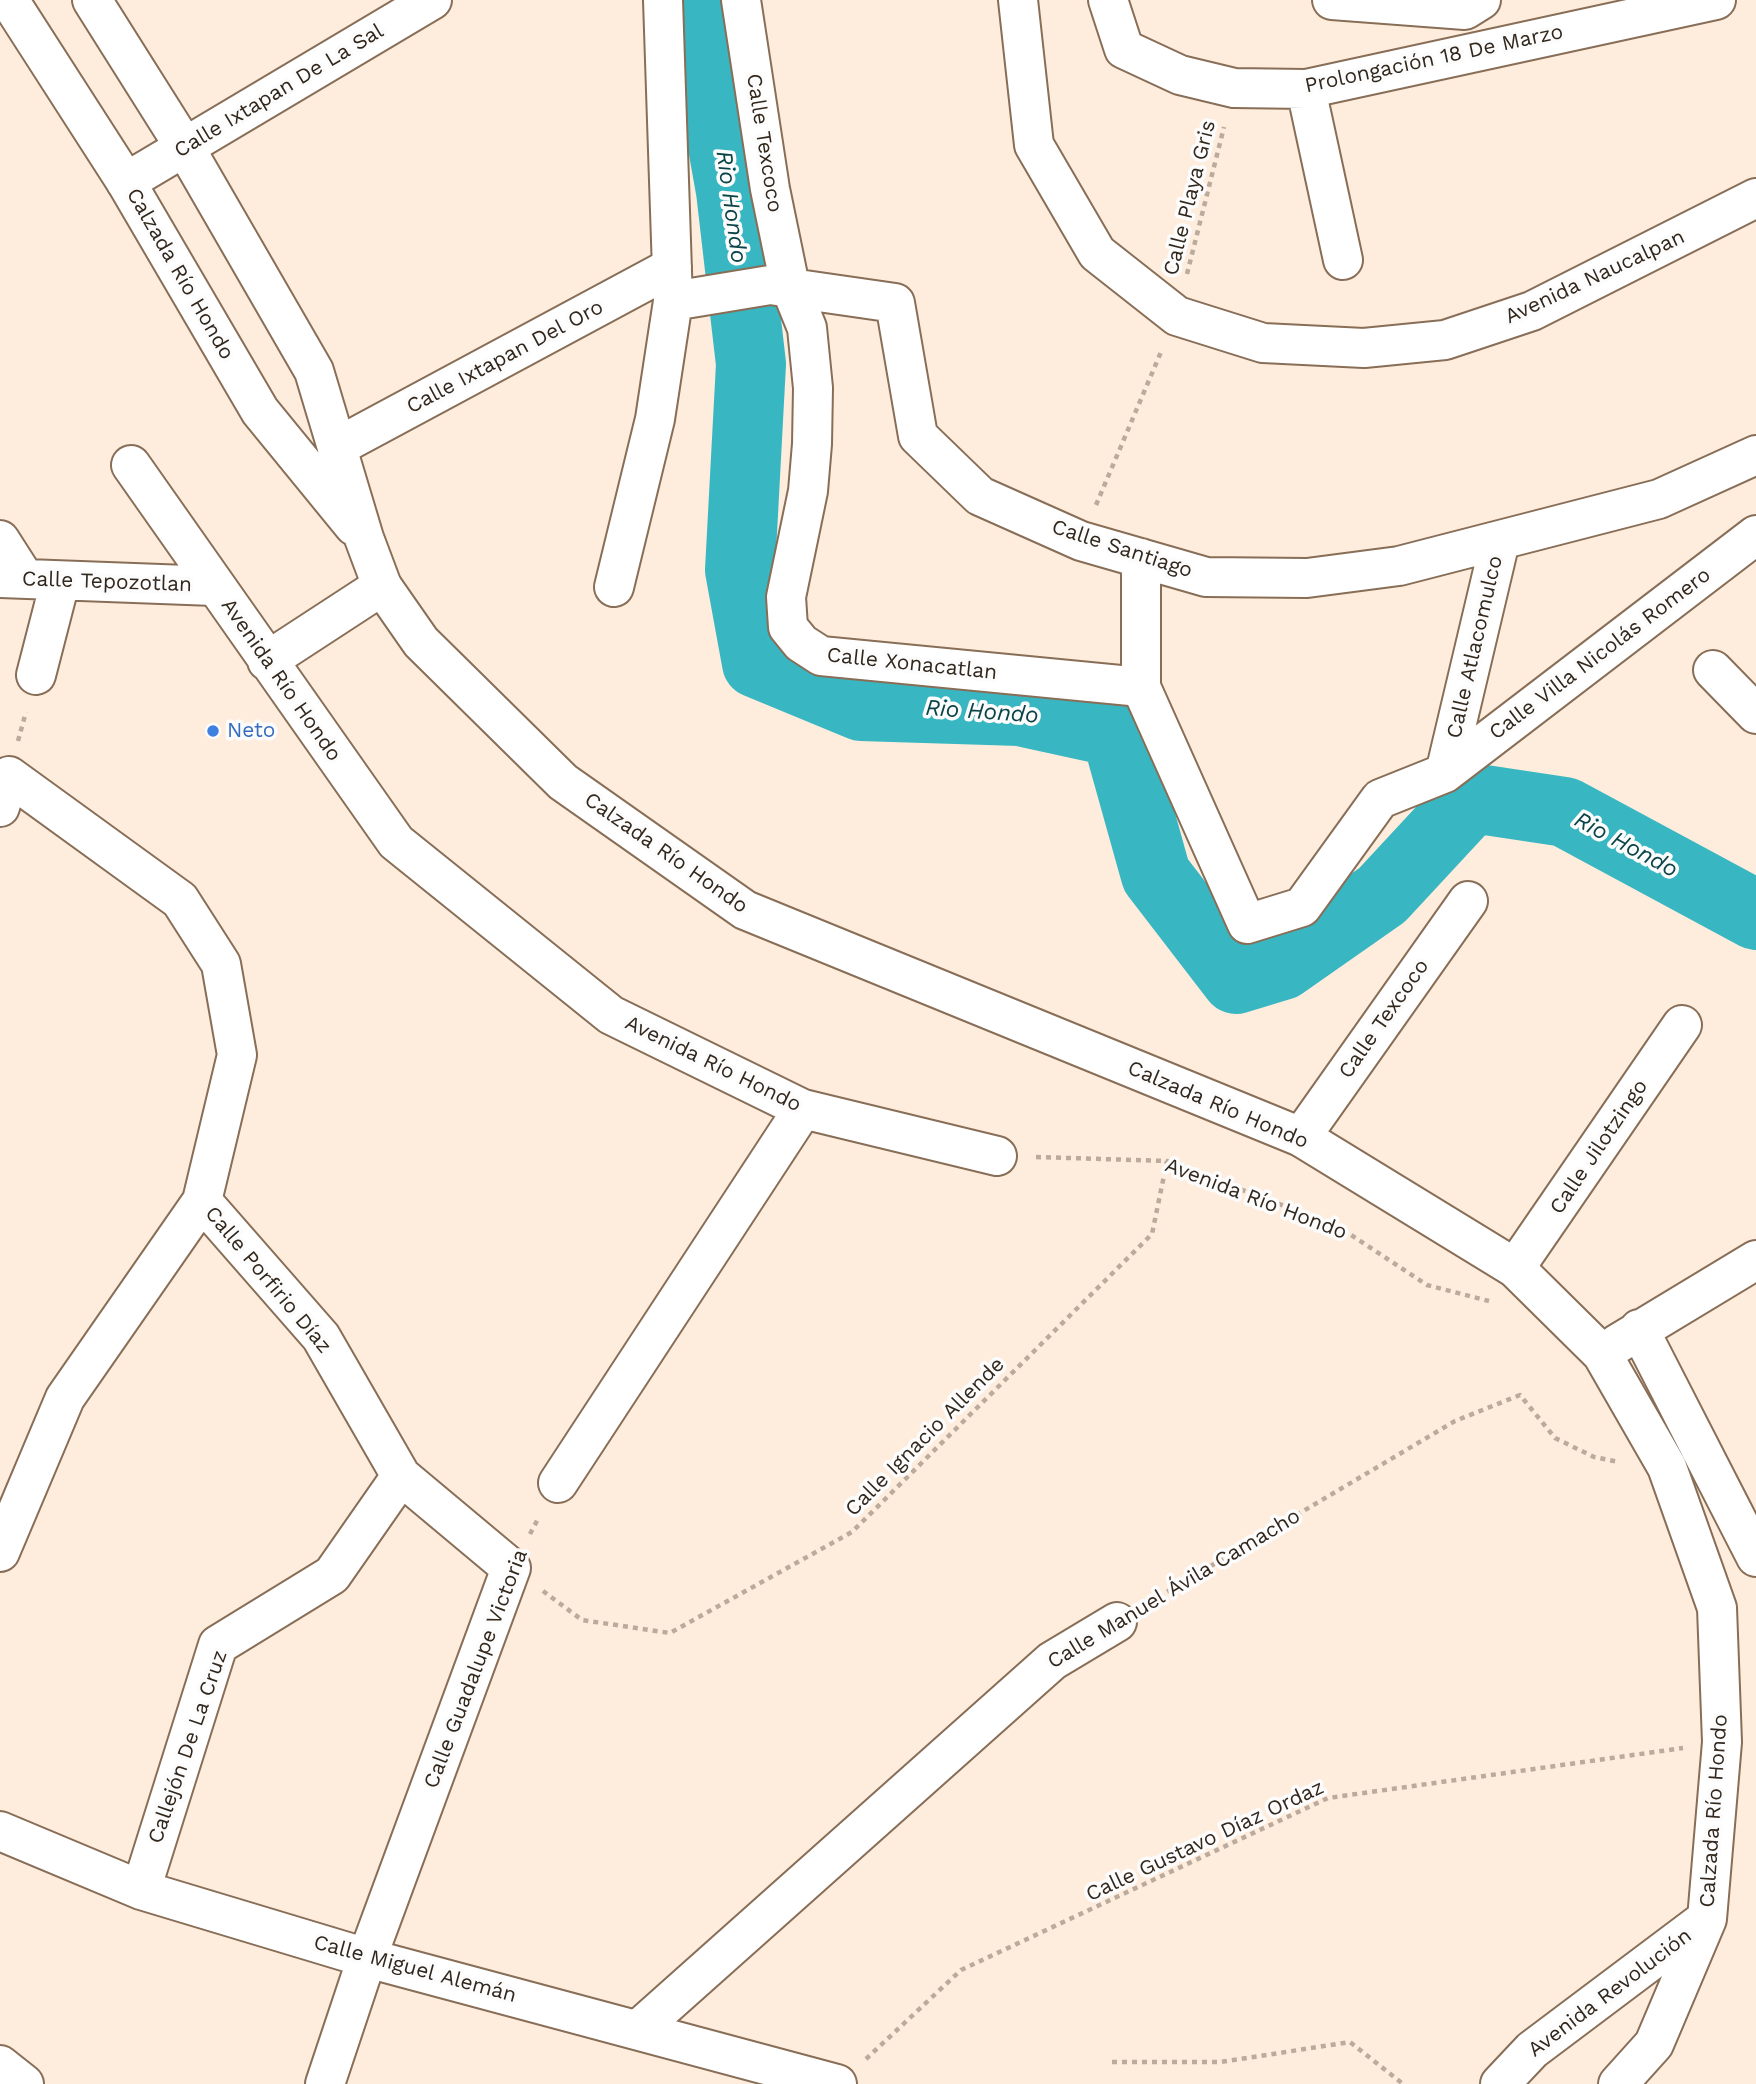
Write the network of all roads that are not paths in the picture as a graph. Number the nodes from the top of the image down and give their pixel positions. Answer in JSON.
{"nodes":[{"id":1,"x":9,"y":0,"type":"edge"},
{"id":2,"x":92,"y":0,"type":"edge"},
{"id":3,"x":432,"y":0,"type":"edge"},
{"id":4,"x":663,"y":0,"type":"edge"},
{"id":5,"x":741,"y":0,"type":"edge"},
{"id":6,"x":1018,"y":0,"type":"edge"},
{"id":7,"x":1108,"y":0,"type":"edge"},
{"id":8,"x":1332,"y":0,"type":"edge"},
{"id":9,"x":1481,"y":0,"type":"edge"},
{"id":10,"x":1716,"y":0,"type":"edge"},
{"id":11,"x":1306,"y":89,"type":"junction"},
{"id":12,"x":184,"y":146,"type":"junction"},
{"id":13,"x":126,"y":182,"type":"junction"},
{"id":14,"x":1756,"y":198,"type":"edge"},
{"id":15,"x":1343,"y":260,"type":"dead end"},
{"id":16,"x":673,"y":284,"type":"junction"},
{"id":17,"x":780,"y":285,"type":"junction"},
{"id":18,"x":337,"y":447,"type":"junction"},
{"id":19,"x":1756,"y":455,"type":"edge"},
{"id":20,"x":131,"y":465,"type":"dead end"},
{"id":21,"x":1756,"y":535,"type":"edge"},
{"id":22,"x":364,"y":538,"type":"junction"},
{"id":23,"x":0,"y":540,"type":"edge"},
{"id":24,"x":1500,"y":541,"type":"junction"},
{"id":25,"x":1141,"y":558,"type":"junction"},
{"id":26,"x":28,"y":580,"type":"edge"},
{"id":27,"x":214,"y":586,"type":"junction"},
{"id":28,"x":382,"y":586,"type":"junction"},
{"id":29,"x":614,"y":587,"type":"dead end"},
{"id":30,"x":267,"y":661,"type":"junction"},
{"id":31,"x":1713,"y":670,"type":"dead end"},
{"id":32,"x":36,"y":675,"type":"road end"},
{"id":33,"x":1141,"y":687,"type":"junction"},
{"id":34,"x":1756,"y":714,"type":"edge"},
{"id":35,"x":1445,"y":773,"type":"junction"},
{"id":36,"x":4,"y":791,"type":"edge"},
{"id":37,"x":1468,"y":901,"type":"dead end"},
{"id":38,"x":1682,"y":1025,"type":"dead end"},
{"id":39,"x":803,"y":1109,"type":"junction"},
{"id":40,"x":1301,"y":1137,"type":"junction"},
{"id":41,"x":997,"y":1156,"type":"road end"},
{"id":42,"x":202,"y":1201,"type":"junction"},
{"id":43,"x":1756,"y":1260,"type":"edge"},
{"id":44,"x":1516,"y":1268,"type":"junction"},
{"id":45,"x":1639,"y":1329,"type":"junction"},
{"id":46,"x":1602,"y":1354,"type":"junction"},
{"id":47,"x":401,"y":1476,"type":"junction"},
{"id":48,"x":558,"y":1483,"type":"road end"},
{"id":49,"x":0,"y":1552,"type":"edge"},
{"id":50,"x":1756,"y":1557,"type":"edge"},
{"id":51,"x":511,"y":1568,"type":"joint"},
{"id":52,"x":1117,"y":1622,"type":"road end"},
{"id":53,"x":0,"y":1831,"type":"edge"},
{"id":54,"x":141,"y":1890,"type":"junction"},
{"id":55,"x":1707,"y":1919,"type":"junction"},
{"id":56,"x":367,"y":1958,"type":"junction"},
{"id":57,"x":639,"y":2029,"type":"junction"},
{"id":58,"x":0,"y":2065,"type":"edge"},
{"id":59,"x":849,"y":2075,"type":"edge"},
{"id":60,"x":24,"y":2084,"type":"edge"},
{"id":61,"x":325,"y":2084,"type":"edge"},
{"id":62,"x":1500,"y":2084,"type":"edge"},
{"id":63,"x":1618,"y":2084,"type":"edge"}],
"edges":[{"from":1,"to":13,"type":"street","name":"Calzada Río Hondo"},
{"from":2,"to":12,"type":"street","name":"Calzada Río Hondo"},
{"from":3,"to":12,"type":"street","name":"Calle Ixtapan De La Sal"},
{"from":4,"to":16,"type":"street"},
{"from":5,"to":17,"type":"street","name":"Calle Texcoco"},
{"from":6,"to":14,"type":"street","name":"Avenida Naucalpan"},
{"from":7,"to":11,"type":"street","name":"Prolongación 18 De Marzo"},
{"from":8,"to":9,"type":"street"},
{"from":10,"to":11,"type":"street","name":"Prolongación 18 De Marzo"},
{"from":11,"to":15,"type":"street"},
{"from":12,"to":13,"type":"street","name":"Calle Ixtapan De La Sal"},
{"from":12,"to":18,"type":"street","name":"Calzada Río Hondo"},
{"from":13,"to":22,"type":"street","name":"Calzada Río Hondo"},
{"from":16,"to":17,"type":"street","name":"Calle Santiago"},
{"from":16,"to":18,"type":"street","name":"Calle Ixtapan Del Oro"},
{"from":16,"to":29,"type":"street"},
{"from":17,"to":25,"type":"street","name":"Calle Santiago"},
{"from":17,"to":33,"type":"street","name":"Calle Xonacatlan"},
{"from":18,"to":22,"type":"street","name":"Calzada Río Hondo"},
{"from":19,"to":24,"type":"street","name":"Calle Atlacomulco"},
{"from":20,"to":27,"type":"street","name":"Avenida Río Hondo"},
{"from":21,"to":35,"type":"street","name":"Calle Villa Nicolás Romero"},
{"from":22,"to":28,"type":"street","name":"Calzada Río Hondo"},
{"from":23,"to":26,"type":"street"},
{"from":24,"to":25,"type":"street","name":"Calle Santiago"},
{"from":24,"to":35,"type":"street","name":"Calle Atlacomulco"},
{"from":25,"to":33,"type":"street"},
{"from":26,"to":27,"type":"street","name":"Calle Tepozotlan"},
{"from":26,"to":32,"type":"street"},
{"from":27,"to":30,"type":"street","name":"Avenida Río Hondo"},
{"from":28,"to":30,"type":"street"},
{"from":28,"to":40,"type":"street","name":"Calzada Río Hondo"},
{"from":30,"to":39,"type":"street","name":"Avenida Río Hondo"},
{"from":31,"to":34,"type":"street"},
{"from":33,"to":35,"type":"street"},
{"from":36,"to":42,"type":"street","name":"Calle Porfirio Díaz"},
{"from":37,"to":40,"type":"street","name":"Calle Texcoco"},
{"from":38,"to":44,"type":"street","name":"Calle Jilotzingo"},
{"from":39,"to":41,"type":"street","name":"Avenida Río Hondo"},
{"from":39,"to":48,"type":"street"},
{"from":40,"to":44,"type":"street","name":"Calzada Río Hondo"},
{"from":42,"to":47,"type":"street","name":"Calle Porfirio Díaz"},
{"from":42,"to":49,"type":"street"},
{"from":43,"to":45,"type":"street"},
{"from":44,"to":46,"type":"street","name":"Calzada Río Hondo"},
{"from":45,"to":46,"type":"street"},
{"from":45,"to":50,"type":"street"},
{"from":46,"to":55,"type":"street","name":"Calzada Río Hondo"},
{"from":47,"to":51,"type":"street","name":"Calle Porfirio Díaz"},
{"from":47,"to":54,"type":"street","name":"Callejón De La Cruz"},
{"from":51,"to":56,"type":"street","name":"Calle Guadalupe Victoria"},
{"from":52,"to":57,"type":"street","name":"Calle Manuel Ávila Camacho"},
{"from":53,"to":54,"type":"street","name":"Calle Miguel Alemán"},
{"from":54,"to":56,"type":"street","name":"Calle Miguel Alemán"},
{"from":55,"to":62,"type":"street","name":"Avenida Revolución"},
{"from":55,"to":63,"type":"street","name":"Avenida Revolución"},
{"from":56,"to":57,"type":"street","name":"Calle Miguel Alemán"},
{"from":56,"to":61,"type":"street","name":"Calle Guadalupe Victoria"},
{"from":57,"to":59,"type":"street","name":"Calle Miguel Alemán"},
{"from":58,"to":60,"type":"street"}]}
